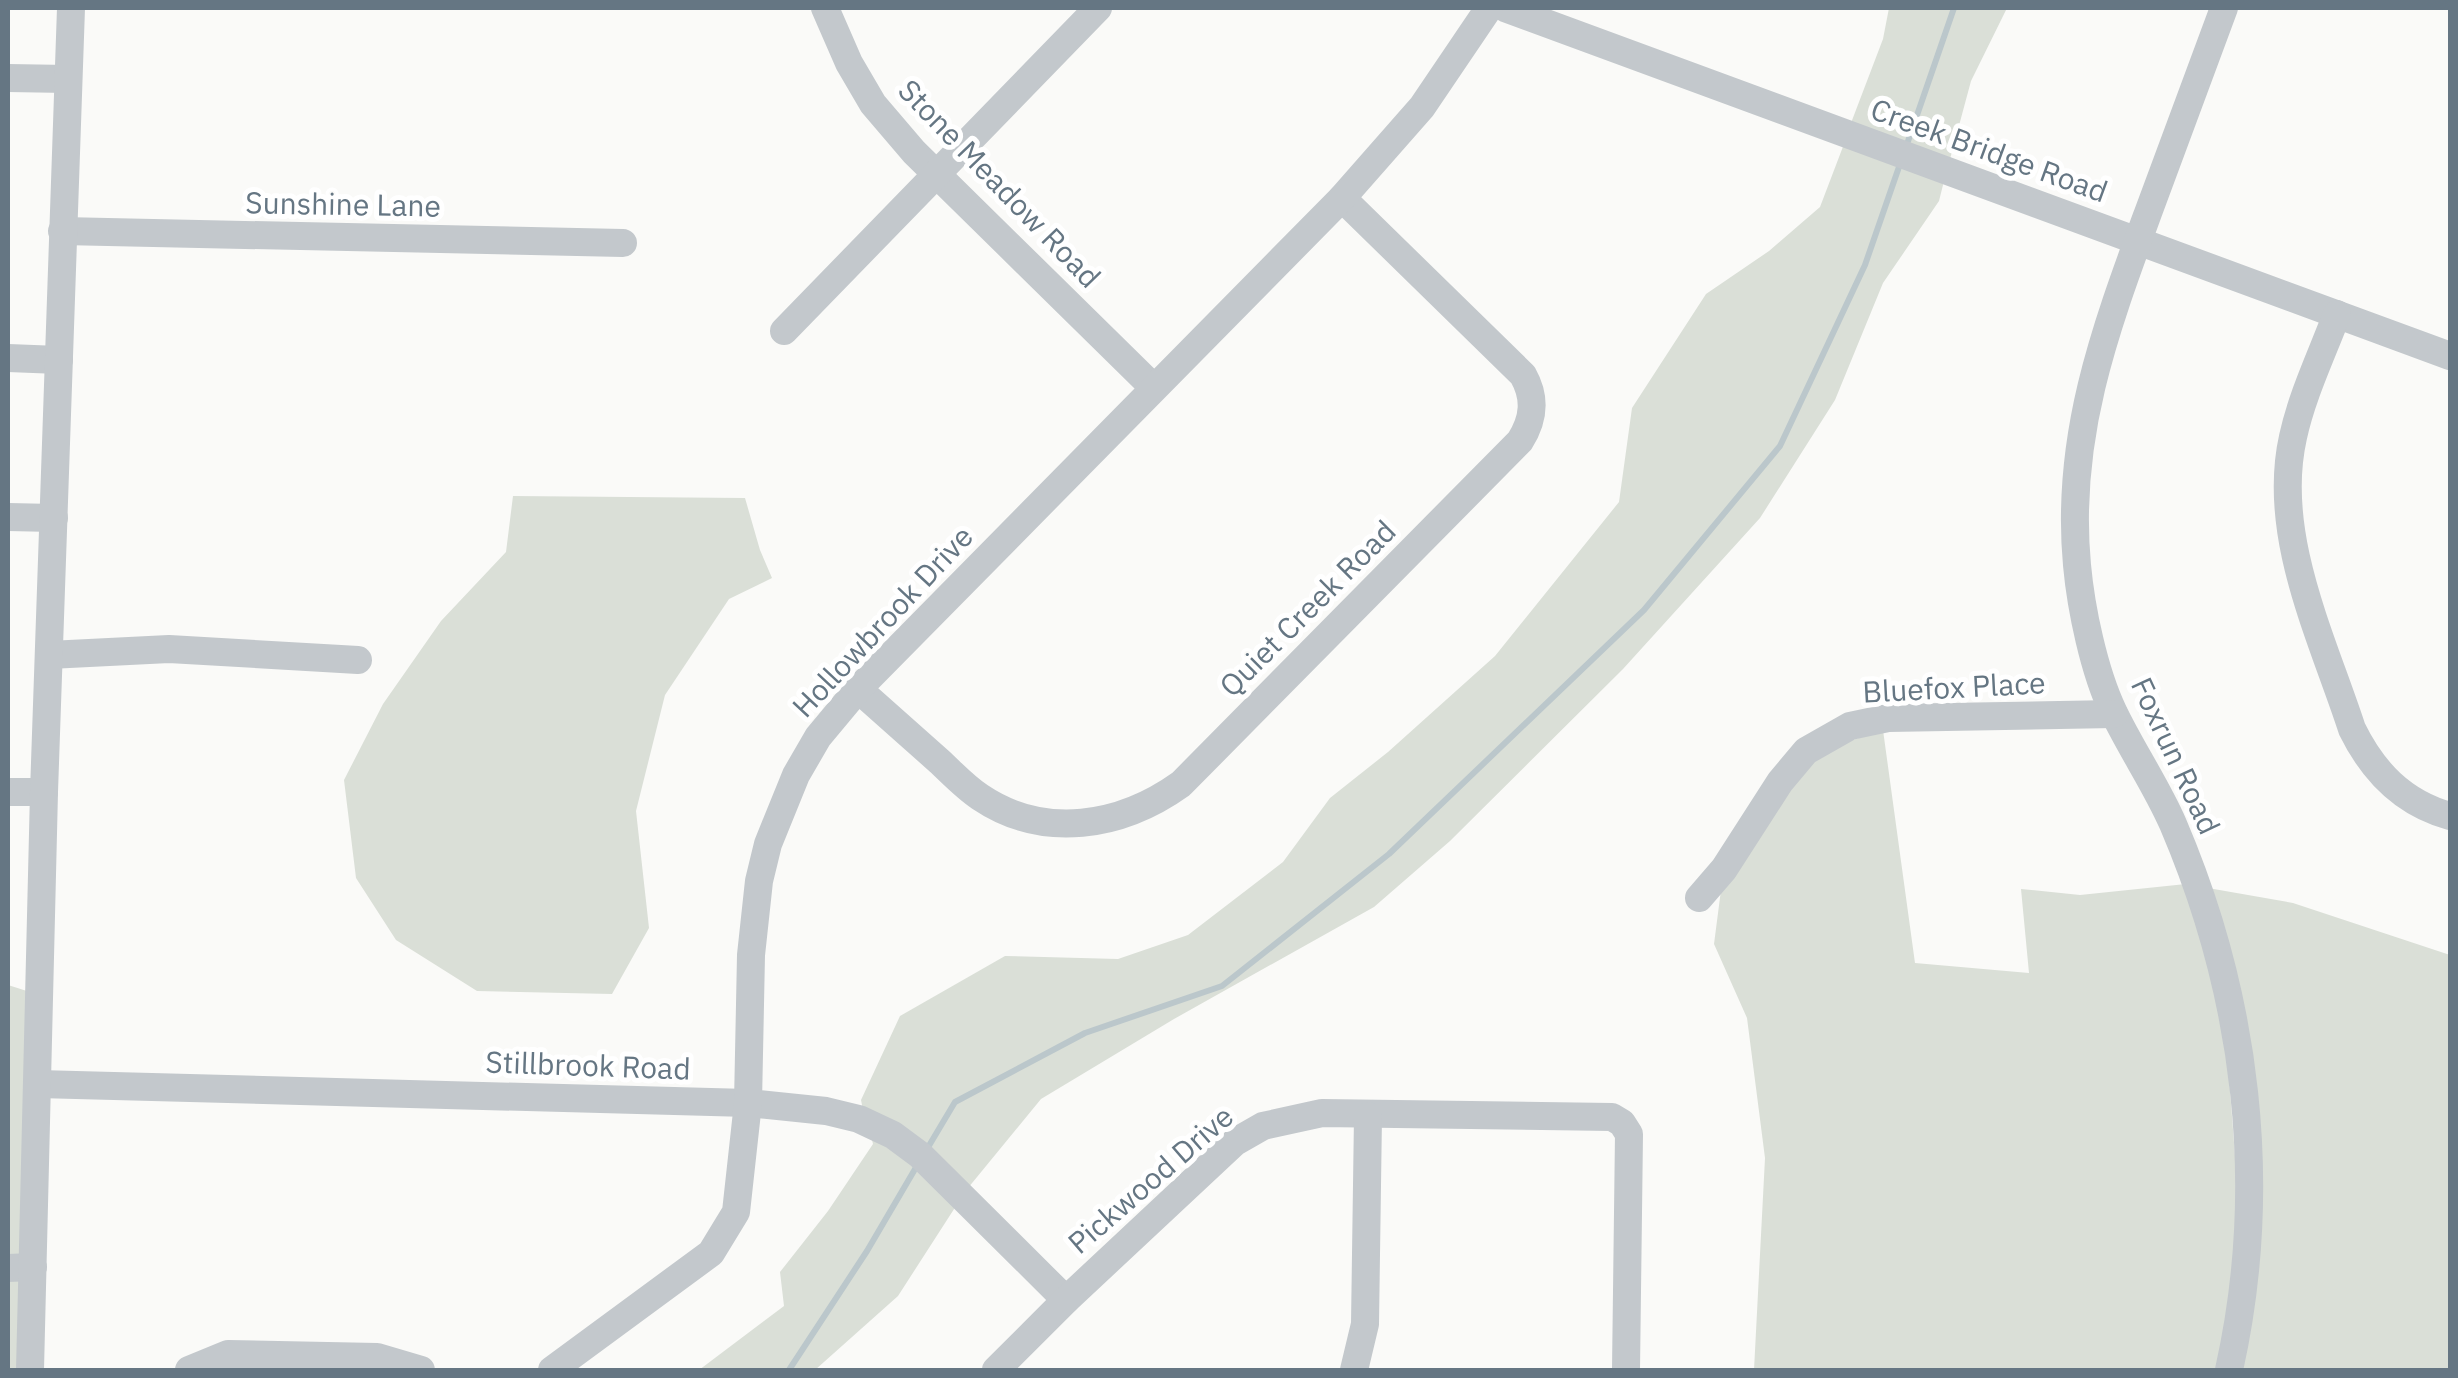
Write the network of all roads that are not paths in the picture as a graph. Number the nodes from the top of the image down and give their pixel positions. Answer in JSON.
{"nodes":[{"id":1,"x":70,"y":8,"type":"edge"},
{"id":2,"x":825,"y":8,"type":"edge"},
{"id":3,"x":1098,"y":8,"type":"edge"},
{"id":4,"x":1489,"y":8,"type":"edge"},
{"id":5,"x":1505,"y":8,"type":"edge"},
{"id":6,"x":2224,"y":8,"type":"edge"},
{"id":7,"x":8,"y":78,"type":"edge"},
{"id":8,"x":68,"y":79,"type":"junction"},
{"id":9,"x":935,"y":174,"type":"junction"},
{"id":10,"x":1342,"y":198,"type":"junction"},
{"id":11,"x":62,"y":231,"type":"junction"},
{"id":12,"x":2138,"y":240,"type":"junction"},
{"id":13,"x":623,"y":243,"type":"dead end"},
{"id":14,"x":2337,"y":314,"type":"junction"},
{"id":15,"x":784,"y":330,"type":"dead end"},
{"id":16,"x":2450,"y":356,"type":"edge"},
{"id":17,"x":8,"y":358,"type":"edge"},
{"id":18,"x":59,"y":360,"type":"junction"},
{"id":19,"x":1153,"y":387,"type":"junction"},
{"id":20,"x":8,"y":517,"type":"edge"},
{"id":21,"x":54,"y":518,"type":"junction"},
{"id":22,"x":49,"y":655,"type":"junction"},
{"id":23,"x":358,"y":660,"type":"dead end"},
{"id":24,"x":858,"y":689,"type":"junction"},
{"id":25,"x":2114,"y":714,"type":"junction"},
{"id":26,"x":8,"y":792,"type":"edge"},
{"id":27,"x":44,"y":792,"type":"junction"},
{"id":28,"x":2450,"y":816,"type":"edge"},
{"id":29,"x":1698,"y":898,"type":"dead end"},
{"id":30,"x":38,"y":1084,"type":"junction"},
{"id":31,"x":748,"y":1103,"type":"junction"},
{"id":32,"x":1368,"y":1116,"type":"junction"},
{"id":33,"x":20,"y":1268,"type":"edge"},
{"id":34,"x":1066,"y":1300,"type":"junction"},
{"id":35,"x":30,"y":1370,"type":"edge"},
{"id":36,"x":189,"y":1370,"type":"edge"},
{"id":37,"x":421,"y":1370,"type":"edge"},
{"id":38,"x":552,"y":1370,"type":"edge"},
{"id":39,"x":996,"y":1370,"type":"edge"},
{"id":40,"x":1354,"y":1370,"type":"edge"},
{"id":41,"x":1626,"y":1370,"type":"edge"},
{"id":42,"x":2229,"y":1370,"type":"edge"}],
"edges":[{"from":1,"to":8,"type":"street"},
{"from":2,"to":9,"type":"street","name":"Stone Meadow Road"},
{"from":3,"to":9,"type":"street"},
{"from":4,"to":10,"type":"street","name":"Hollowbrook Drive"},
{"from":5,"to":12,"type":"street","name":"Creek Bridge Road"},
{"from":6,"to":12,"type":"street","name":"Foxrun Road"},
{"from":7,"to":8,"type":"street"},
{"from":8,"to":11,"type":"street"},
{"from":9,"to":15,"type":"street"},
{"from":9,"to":19,"type":"street","name":"Stone Meadow Road"},
{"from":10,"to":19,"type":"street","name":"Hollowbrook Drive"},
{"from":10,"to":24,"type":"street","name":"Quiet Creek Road"},
{"from":11,"to":13,"type":"street","name":"Sunshine Lane"},
{"from":11,"to":18,"type":"street"},
{"from":12,"to":14,"type":"street","name":"Creek Bridge Road"},
{"from":12,"to":25,"type":"street","name":"Foxrun Road"},
{"from":14,"to":16,"type":"street","name":"Creek Bridge Road"},
{"from":14,"to":28,"type":"street"},
{"from":17,"to":18,"type":"street"},
{"from":18,"to":21,"type":"street"},
{"from":19,"to":24,"type":"street","name":"Hollowbrook Drive"},
{"from":20,"to":21,"type":"street"},
{"from":21,"to":22,"type":"street"},
{"from":22,"to":23,"type":"street"},
{"from":22,"to":27,"type":"street"},
{"from":24,"to":31,"type":"street","name":"Hollowbrook Drive"},
{"from":25,"to":29,"type":"street","name":"Bluefox Place"},
{"from":25,"to":42,"type":"street","name":"Foxrun Road"},
{"from":26,"to":27,"type":"street"},
{"from":27,"to":30,"type":"street"},
{"from":30,"to":31,"type":"street","name":"Stillbrook Road"},
{"from":30,"to":33,"type":"street"},
{"from":31,"to":34,"type":"street","name":"Stillbrook Road"},
{"from":31,"to":38,"type":"street","name":"Hollowbrook Drive"},
{"from":32,"to":34,"type":"street","name":"Pickwood Drive"},
{"from":32,"to":40,"type":"street"},
{"from":32,"to":41,"type":"street","name":"Pickwood Drive"},
{"from":33,"to":35,"type":"street"},
{"from":34,"to":39,"type":"street","name":"Pickwood Drive"},
{"from":36,"to":37,"type":"street"}]}
